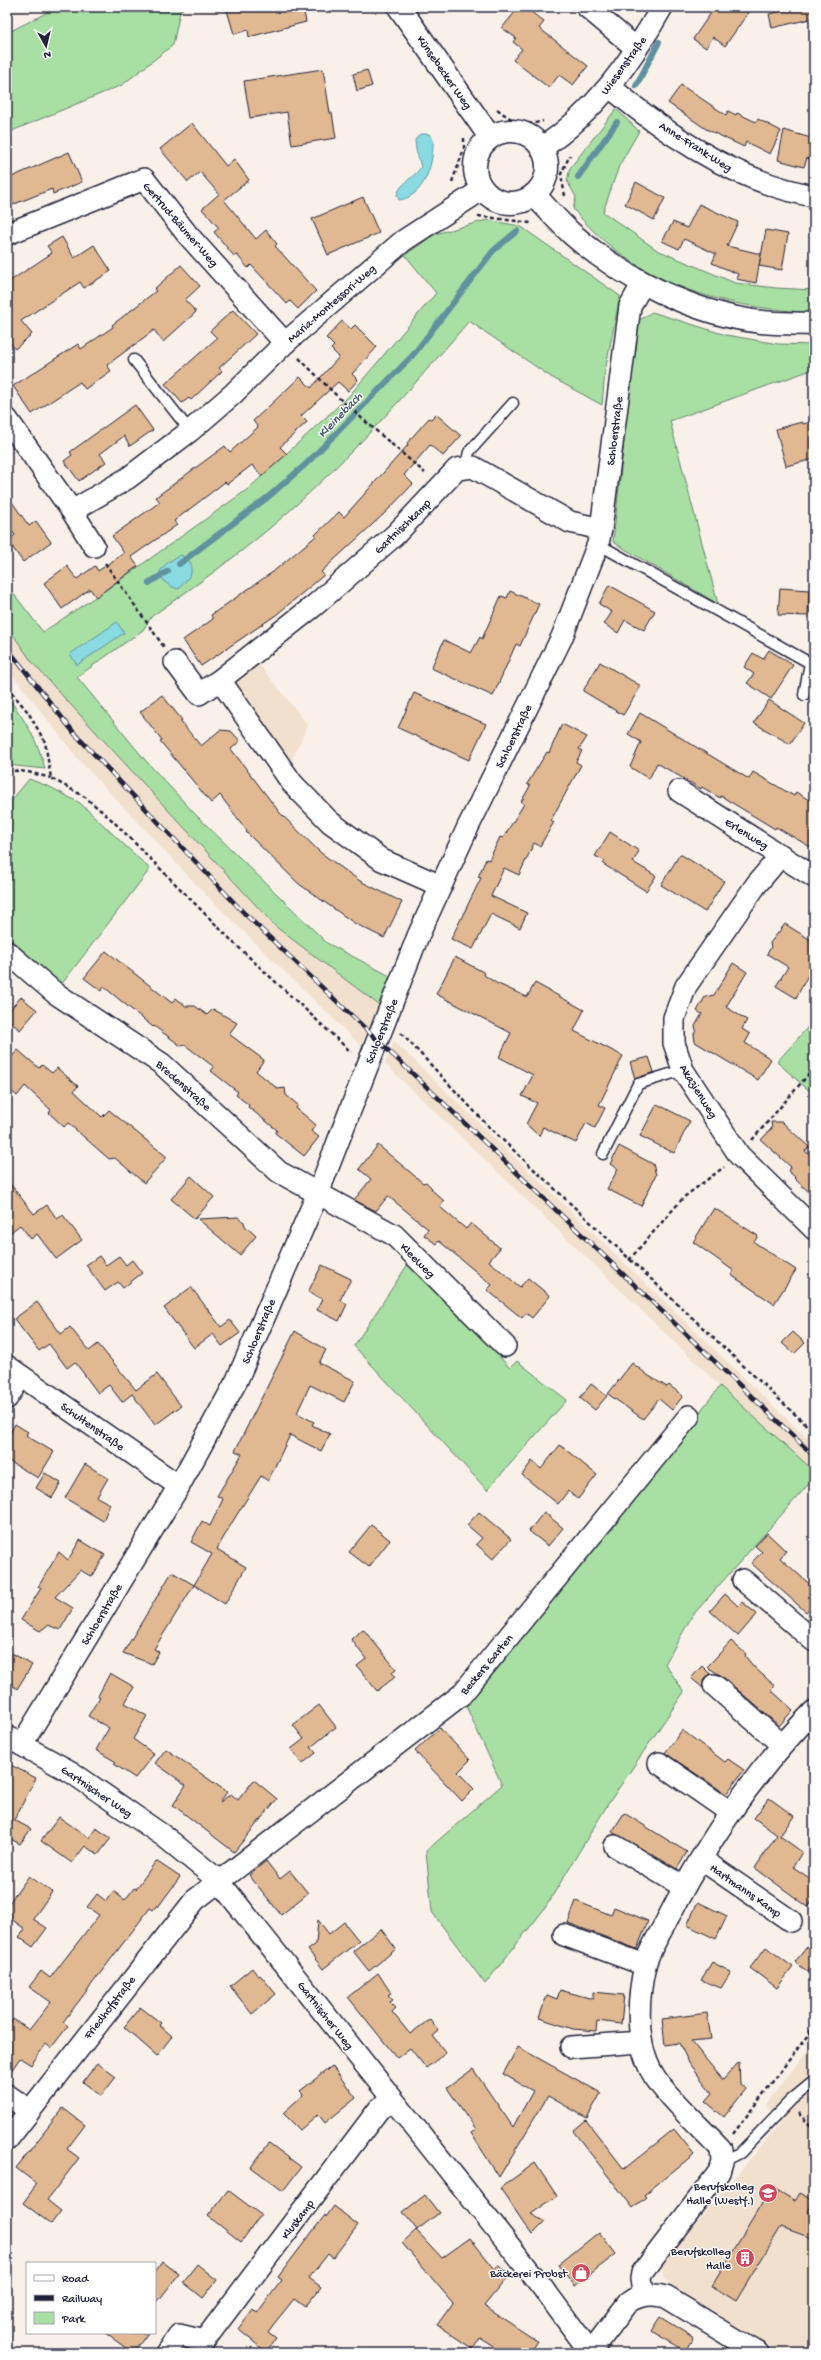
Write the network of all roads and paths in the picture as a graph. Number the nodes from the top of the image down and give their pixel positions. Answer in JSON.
{"nodes":[{"id":1,"x":399,"y":7,"type":"edge"},
{"id":2,"x":586,"y":7,"type":"edge"},
{"id":3,"x":662,"y":7,"type":"edge"},
{"id":4,"x":636,"y":48,"type":"junction"},
{"id":5,"x":610,"y":87,"type":"junction"},
{"id":6,"x":498,"y":109,"type":"dead end"},
{"id":7,"x":548,"y":120,"type":"dead end"},
{"id":8,"x":463,"y":132,"type":"dead end"},
{"id":9,"x":490,"y":137,"type":"junction"},
{"id":10,"x":542,"y":148,"type":"junction"},
{"id":11,"x":570,"y":155,"type":"dead end"},
{"id":12,"x":452,"y":182,"type":"dead end"},
{"id":13,"x":483,"y":189,"type":"junction"},
{"id":14,"x":534,"y":195,"type":"junction"},
{"id":15,"x":814,"y":196,"type":"edge"},
{"id":16,"x":565,"y":198,"type":"dead end"},
{"id":17,"x":475,"y":216,"type":"dead end"},
{"id":18,"x":536,"y":226,"type":"dead end"},
{"id":19,"x":7,"y":234,"type":"edge"},
{"id":20,"x":643,"y":283,"type":"junction"},
{"id":21,"x":814,"y":324,"type":"edge"},
{"id":22,"x":285,"y":343,"type":"junction"},
{"id":23,"x":134,"y":360,"type":"dead end"},
{"id":24,"x":513,"y":402,"type":"dead end"},
{"id":25,"x":7,"y":419,"type":"edge"},
{"id":26,"x":190,"y":431,"type":"junction"},
{"id":27,"x":465,"y":468,"type":"junction"},
{"id":28,"x":442,"y":487,"type":"junction"},
{"id":29,"x":72,"y":511,"type":"junction"},
{"id":30,"x":600,"y":536,"type":"junction"},
{"id":31,"x":94,"y":546,"type":"joint"},
{"id":32,"x":175,"y":662,"type":"joint"},
{"id":33,"x":220,"y":680,"type":"junction"},
{"id":34,"x":7,"y":687,"type":"edge"},
{"id":35,"x":804,"y":695,"type":"dead end"},
{"id":36,"x":7,"y":770,"type":"edge"},
{"id":37,"x":52,"y":778,"type":"junction"},
{"id":38,"x":679,"y":791,"type":"dead end"},
{"id":39,"x":781,"y":855,"type":"junction"},
{"id":40,"x":814,"y":876,"type":"edge"},
{"id":41,"x":441,"y":886,"type":"junction"},
{"id":42,"x":7,"y":952,"type":"edge"},
{"id":43,"x":387,"y":1018,"type":"junction"},
{"id":44,"x":367,"y":1066,"type":"junction"},
{"id":45,"x":683,"y":1070,"type":"junction"},
{"id":46,"x":603,"y":1154,"type":"dead end"},
{"id":47,"x":318,"y":1193,"type":"junction"},
{"id":48,"x":814,"y":1228,"type":"edge"},
{"id":49,"x":505,"y":1346,"type":"dead end"},
{"id":50,"x":14,"y":1371,"type":"edge"},
{"id":51,"x":7,"y":1398,"type":"edge"},
{"id":52,"x":689,"y":1416,"type":"dead end"},
{"id":53,"x":814,"y":1432,"type":"edge"},
{"id":54,"x":179,"y":1486,"type":"junction"},
{"id":55,"x":743,"y":1580,"type":"dead end"},
{"id":56,"x":814,"y":1641,"type":"edge"},
{"id":57,"x":714,"y":1685,"type":"dead end"},
{"id":58,"x":814,"y":1711,"type":"edge"},
{"id":59,"x":14,"y":1740,"type":"edge"},
{"id":60,"x":781,"y":1744,"type":"junction"},
{"id":61,"x":659,"y":1763,"type":"dead end"},
{"id":62,"x":730,"y":1812,"type":"junction"},
{"id":63,"x":615,"y":1846,"type":"dead end"},
{"id":64,"x":701,"y":1859,"type":"junction"},
{"id":65,"x":218,"y":1880,"type":"junction"},
{"id":66,"x":684,"y":1887,"type":"junction"},
{"id":67,"x":791,"y":1921,"type":"dead end"},
{"id":68,"x":564,"y":1934,"type":"dead end"},
{"id":69,"x":645,"y":1965,"type":"junction"},
{"id":70,"x":814,"y":2027,"type":"edge"},
{"id":71,"x":641,"y":2042,"type":"junction"},
{"id":72,"x":571,"y":2047,"type":"dead end"},
{"id":73,"x":814,"y":2081,"type":"edge"},
{"id":74,"x":7,"y":2095,"type":"edge"},
{"id":75,"x":392,"y":2100,"type":"junction"},
{"id":76,"x":791,"y":2100,"type":"junction"},
{"id":77,"x":29,"y":2110,"type":"junction"},
{"id":78,"x":814,"y":2129,"type":"edge"},
{"id":79,"x":7,"y":2140,"type":"edge"},
{"id":80,"x":722,"y":2155,"type":"junction"},
{"id":81,"x":644,"y":2295,"type":"junction"},
{"id":82,"x":207,"y":2347,"type":"edge"},
{"id":83,"x":166,"y":2353,"type":"edge"},
{"id":84,"x":591,"y":2353,"type":"edge"},
{"id":85,"x":758,"y":2353,"type":"edge"}],
"edges":[{"from":1,"to":9,"type":"street","name":"Künsebecker Weg"},
{"from":2,"to":4,"type":"street"},
{"from":3,"to":4,"type":"street","name":"Wiesenstraße"},
{"from":4,"to":5,"type":"street","name":"Wiesenstraße"},
{"from":5,"to":10,"type":"street","name":"Wiesenstraße"},
{"from":5,"to":15,"type":"street","name":"Anne-Frank-Weg"},
{"from":6,"to":7,"type":"path"},
{"from":8,"to":12,"type":"path"},
{"from":9,"to":10,"type":"street"},
{"from":9,"to":13,"type":"street"},
{"from":10,"to":14,"type":"street"},
{"from":11,"to":16,"type":"path"},
{"from":13,"to":14,"type":"street"},
{"from":13,"to":22,"type":"street","name":"Maria-Montessori-Weg"},
{"from":14,"to":20,"type":"street"},
{"from":17,"to":18,"type":"path"},
{"from":19,"to":22,"type":"street","name":"Gertrud-Bäumer-Weg"},
{"from":20,"to":21,"type":"street"},
{"from":20,"to":30,"type":"street","name":"Schloerstraße"},
{"from":22,"to":26,"type":"street","name":"Maria-Montessori-Weg"},
{"from":22,"to":28,"type":"path"},
{"from":23,"to":26,"type":"lane"},
{"from":24,"to":27,"type":"lane"},
{"from":25,"to":29,"type":"street"},
{"from":26,"to":29,"type":"street","name":"Maria-Montessori-Weg"},
{"from":27,"to":28,"type":"street","name":"Gartnischkamp"},
{"from":27,"to":30,"type":"street"},
{"from":28,"to":33,"type":"street","name":"Gartnischkamp"},
{"from":29,"to":31,"type":"street"},
{"from":30,"to":35,"type":"lane"},
{"from":30,"to":41,"type":"street","name":"Schloerstraße"},
{"from":31,"to":32,"type":"path"},
{"from":32,"to":33,"type":"street","name":"Gartnischkamp"},
{"from":33,"to":41,"type":"street"},
{"from":34,"to":37,"type":"path"},
{"from":36,"to":37,"type":"path"},
{"from":37,"to":44,"type":"path"},
{"from":38,"to":39,"type":"street","name":"Erlenweg"},
{"from":39,"to":40,"type":"street","name":"Erlenweg"},
{"from":39,"to":45,"type":"street","name":"Akazienweg"},
{"from":41,"to":43,"type":"street","name":"Schloerstraße"},
{"from":42,"to":47,"type":"street","name":"Bredenstraße"},
{"from":43,"to":44,"type":"street","name":"Schloerstraße"},
{"from":43,"to":53,"type":"path"},
{"from":44,"to":47,"type":"street","name":"Schloerstraße"},
{"from":45,"to":46,"type":"lane"},
{"from":45,"to":48,"type":"street","name":"Akazienweg"},
{"from":47,"to":49,"type":"street","name":"Kleeweg"},
{"from":47,"to":54,"type":"street","name":"Schloerstraße"},
{"from":50,"to":51,"type":"street"},
{"from":50,"to":54,"type":"street","name":"Schultenstraße"},
{"from":52,"to":65,"type":"street","name":"Beckers Garten"},
{"from":54,"to":59,"type":"street","name":"Schloerstraße"},
{"from":55,"to":56,"type":"street"},
{"from":57,"to":60,"type":"street"},
{"from":58,"to":60,"type":"street","name":"Hartmanns Kamp"},
{"from":59,"to":65,"type":"street","name":"Gartnischer Weg"},
{"from":60,"to":62,"type":"street","name":"Hartmanns Kamp"},
{"from":61,"to":62,"type":"street"},
{"from":62,"to":64,"type":"street","name":"Hartmanns Kamp"},
{"from":63,"to":66,"type":"street"},
{"from":64,"to":66,"type":"street","name":"Hartmanns Kamp"},
{"from":64,"to":67,"type":"street","name":"Hartmanns Kamp"},
{"from":65,"to":75,"type":"street","name":"Gartnischer Weg"},
{"from":65,"to":77,"type":"street","name":"Friedhofstraße"},
{"from":66,"to":69,"type":"street","name":"Hartmanns Kamp"},
{"from":68,"to":69,"type":"street"},
{"from":69,"to":71,"type":"street","name":"Hartmanns Kamp"},
{"from":70,"to":80,"type":"path"},
{"from":71,"to":72,"type":"street"},
{"from":71,"to":80,"type":"street","name":"Hartmanns Kamp"},
{"from":73,"to":76,"type":"lane"},
{"from":74,"to":77,"type":"street"},
{"from":75,"to":82,"type":"street","name":"Kluskamp"},
{"from":75,"to":84,"type":"street","name":"Gartnischer Weg"},
{"from":76,"to":78,"type":"path"},
{"from":76,"to":80,"type":"lane"},
{"from":77,"to":79,"type":"street","name":"Friedhofstraße"},
{"from":80,"to":81,"type":"street"},
{"from":81,"to":84,"type":"street"},
{"from":81,"to":85,"type":"street"},
{"from":82,"to":83,"type":"street","name":"Kluskamp"}]}
